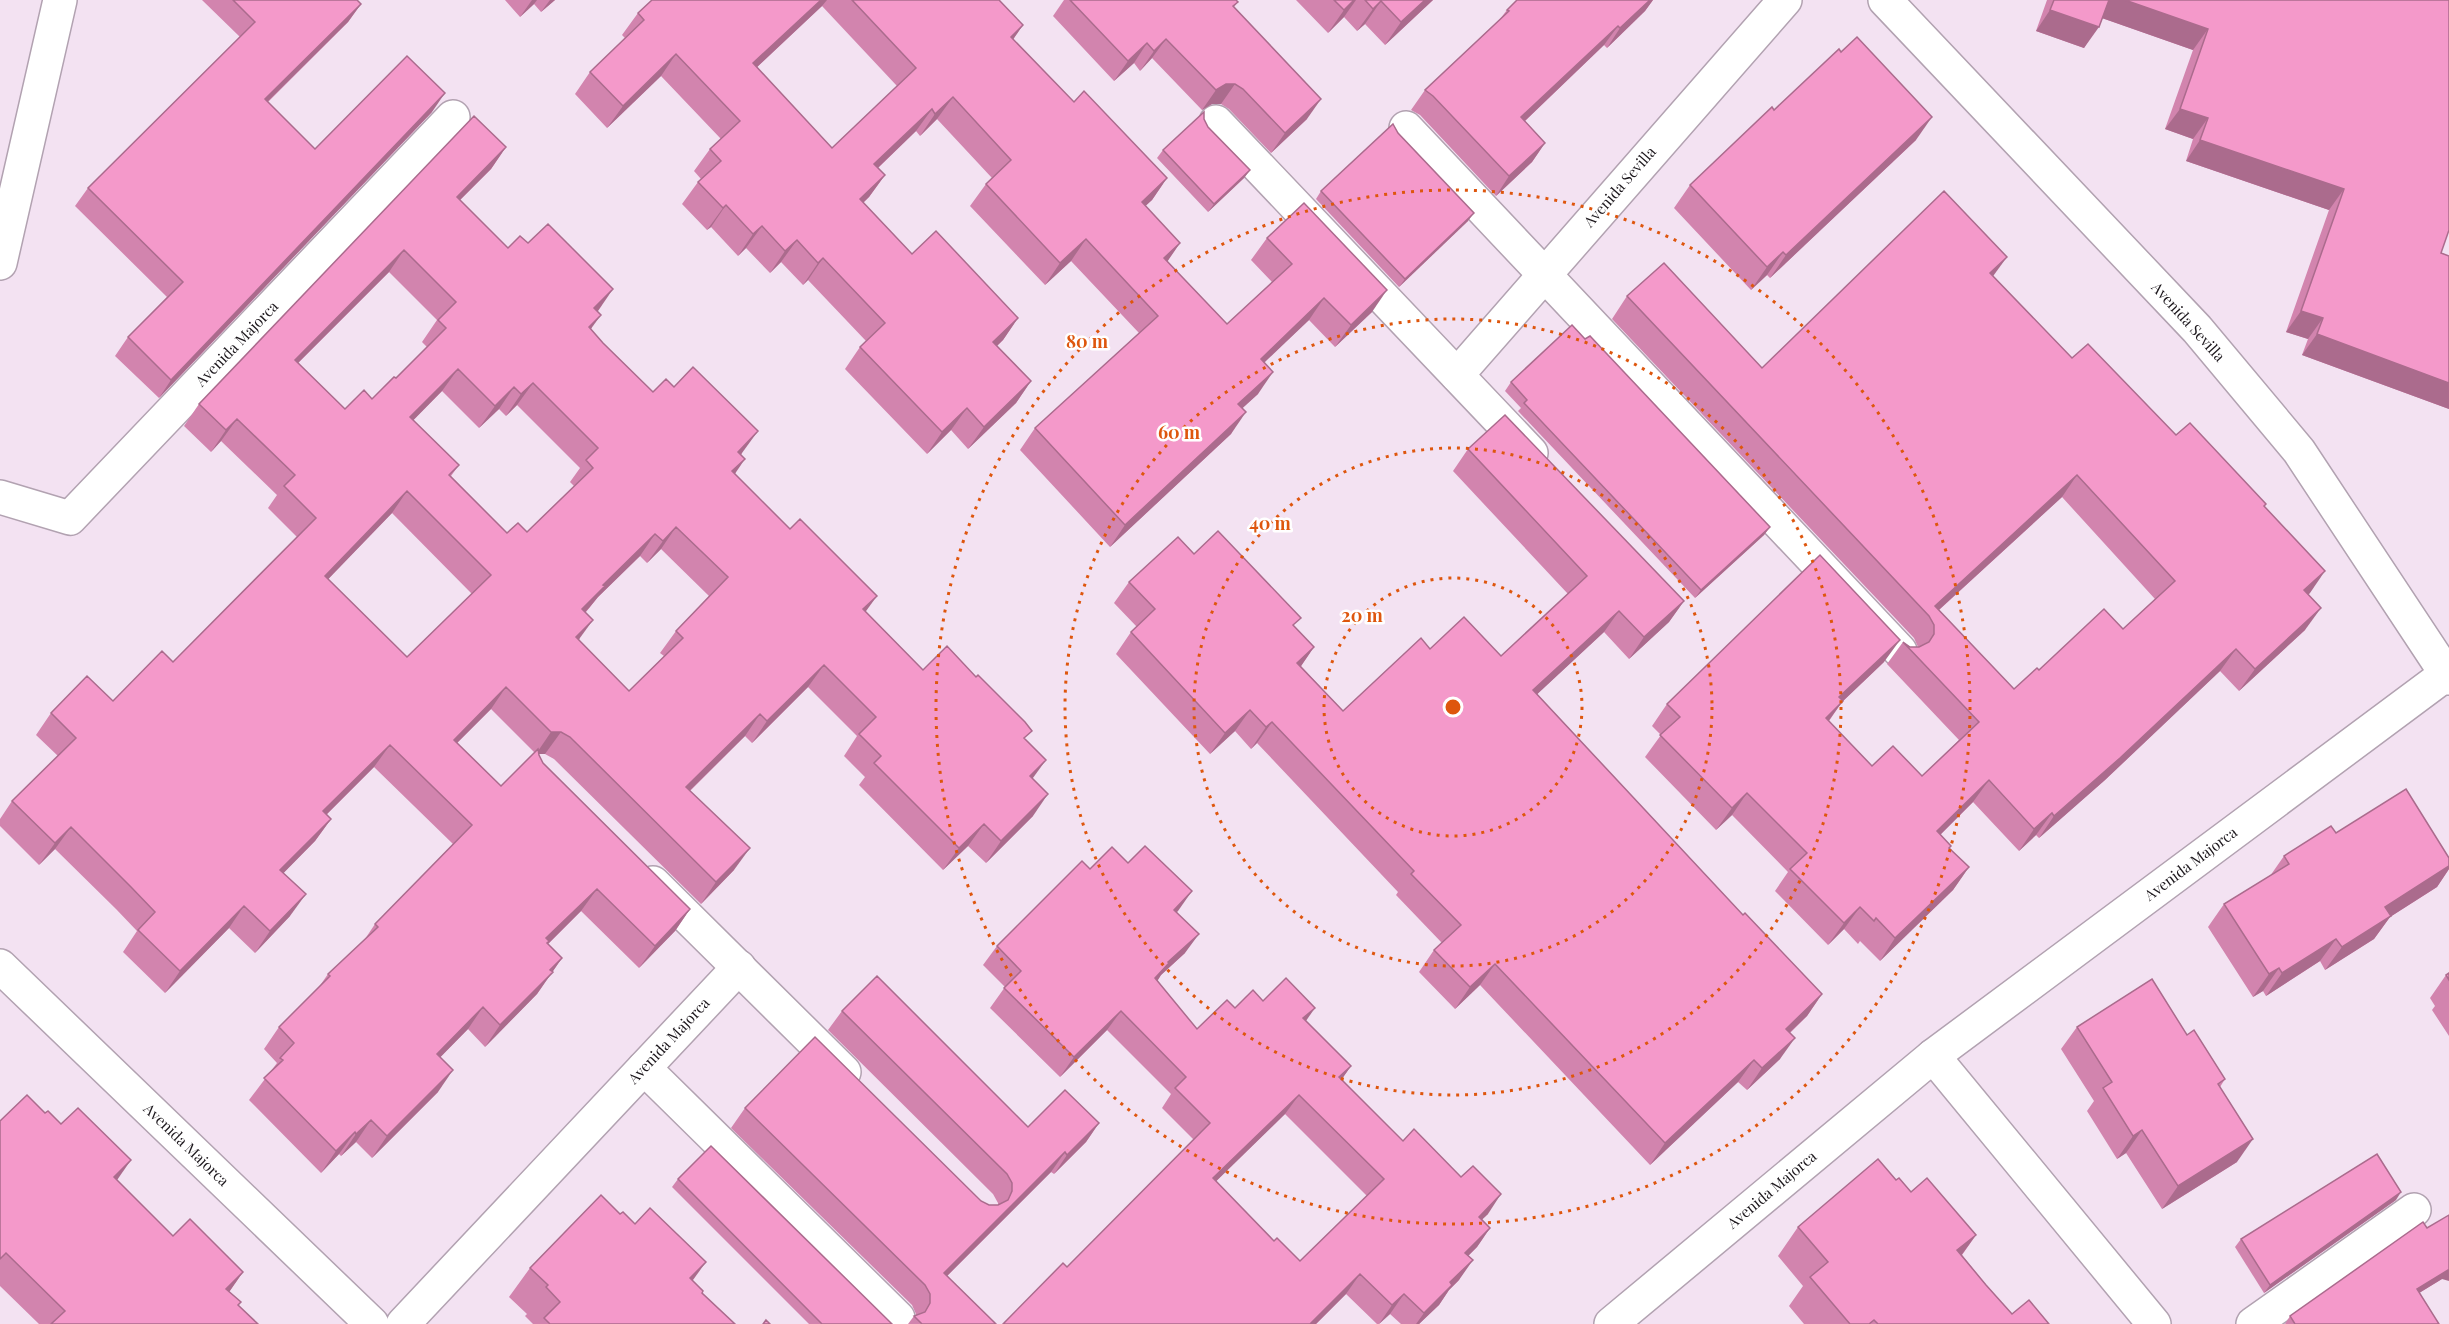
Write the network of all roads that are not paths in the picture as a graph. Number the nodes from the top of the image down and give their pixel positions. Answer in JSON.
{"nodes":[{"id":1,"x":60,"y":0,"type":"edge"},
{"id":2,"x":1785,"y":0,"type":"edge"},
{"id":3,"x":1885,"y":0,"type":"edge"},
{"id":4,"x":453,"y":117,"type":"dead end"},
{"id":5,"x":1216,"y":122,"type":"dead end"},
{"id":6,"x":1406,"y":128,"type":"dead end"},
{"id":7,"x":0,"y":263,"type":"edge"},
{"id":8,"x":1545,"y":273,"type":"junction"},
{"id":9,"x":1457,"y":375,"type":"junction"},
{"id":10,"x":1556,"y":478,"type":"edge"},
{"id":11,"x":0,"y":497,"type":"edge"},
{"id":12,"x":1900,"y":651,"type":"edge"},
{"id":13,"x":2448,"y":674,"type":"edge"},
{"id":14,"x":632,"y":861,"type":"edge"},
{"id":15,"x":0,"y":966,"type":"edge"},
{"id":16,"x":739,"y":967,"type":"junction"},
{"id":17,"x":1933,"y":1056,"type":"junction"},
{"id":18,"x":644,"y":1068,"type":"junction"},
{"id":19,"x":864,"y":1091,"type":"edge"},
{"id":20,"x":2414,"y":1210,"type":"dead end"},
{"id":21,"x":898,"y":1318,"type":"dead end"},
{"id":22,"x":372,"y":1324,"type":"edge"},
{"id":23,"x":403,"y":1324,"type":"edge"},
{"id":24,"x":1611,"y":1324,"type":"edge"},
{"id":25,"x":2154,"y":1324,"type":"edge"},
{"id":26,"x":2253,"y":1324,"type":"edge"}],
"edges":[{"from":1,"to":7,"type":"street"},
{"from":2,"to":8,"type":"street","name":"Avenida Sevilla"},
{"from":3,"to":13,"type":"street","name":"Avenida Sevilla"},
{"from":4,"to":11,"type":"street","name":"Avenida Majorca"},
{"from":5,"to":9,"type":"street"},
{"from":6,"to":8,"type":"street"},
{"from":8,"to":9,"type":"street","name":"Avenida Sevilla"},
{"from":8,"to":12,"type":"street"},
{"from":9,"to":10,"type":"street"},
{"from":13,"to":17,"type":"street","name":"Avenida Majorca"},
{"from":14,"to":16,"type":"street"},
{"from":15,"to":22,"type":"street","name":"Avenida Majorca"},
{"from":16,"to":18,"type":"street","name":"Avenida Majorca"},
{"from":16,"to":19,"type":"street"},
{"from":17,"to":24,"type":"street","name":"Avenida Majorca"},
{"from":17,"to":25,"type":"street"},
{"from":18,"to":21,"type":"street"},
{"from":18,"to":23,"type":"street","name":"Avenida Majorca"},
{"from":20,"to":26,"type":"street"}]}
